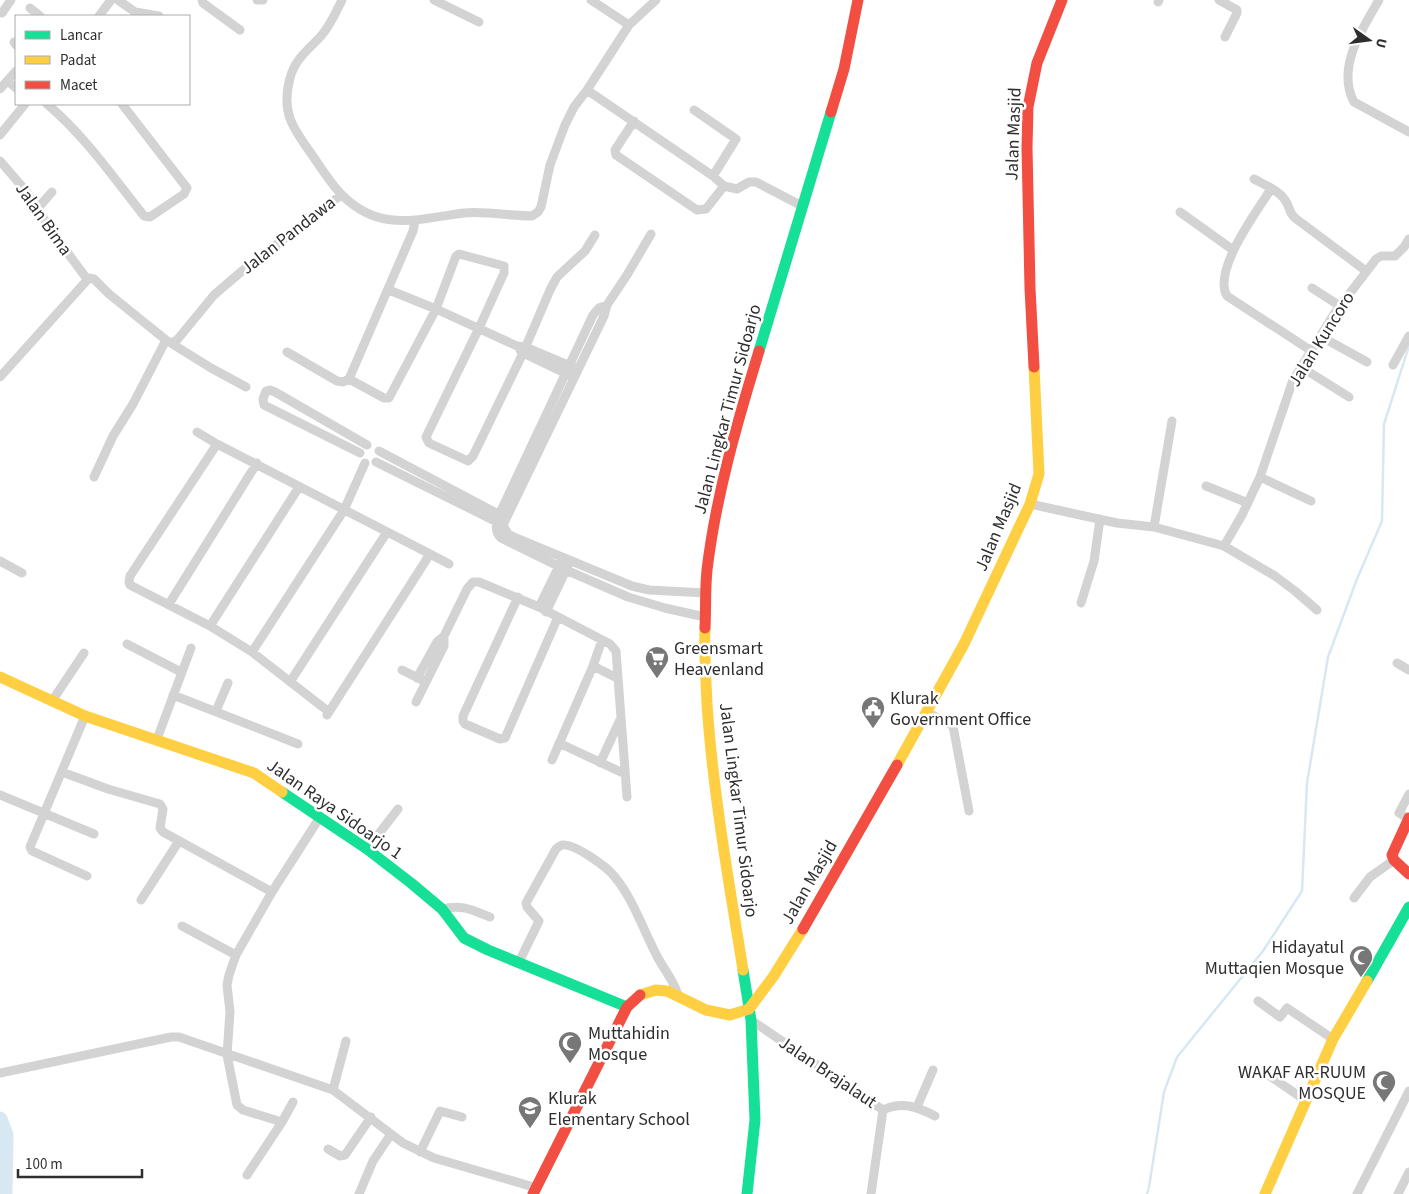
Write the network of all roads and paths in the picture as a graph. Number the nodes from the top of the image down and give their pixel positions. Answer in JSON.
{"nodes":[{"id":1,"x":11,"y":0,"type":"edge"},
{"id":2,"x":110,"y":0,"type":"edge"},
{"id":3,"x":118,"y":0,"type":"edge"},
{"id":4,"x":202,"y":0,"type":"edge"},
{"id":5,"x":257,"y":0,"type":"edge"},
{"id":6,"x":263,"y":0,"type":"edge"},
{"id":7,"x":342,"y":0,"type":"edge"},
{"id":8,"x":434,"y":0,"type":"edge"},
{"id":9,"x":591,"y":0,"type":"edge"},
{"id":10,"x":656,"y":0,"type":"edge"},
{"id":11,"x":858,"y":0,"type":"edge"},
{"id":12,"x":1062,"y":0,"type":"edge"},
{"id":13,"x":1219,"y":0,"type":"edge"},
{"id":14,"x":1379,"y":0,"type":"edge"},
{"id":15,"x":30,"y":8,"type":"dead end"},
{"id":16,"x":2,"y":13,"type":"dead end"},
{"id":17,"x":39,"y":15,"type":"edge"},
{"id":18,"x":100,"y":15,"type":"edge"},
{"id":19,"x":153,"y":15,"type":"edge"},
{"id":20,"x":479,"y":22,"type":"dead end"},
{"id":21,"x":629,"y":25,"type":"junction"},
{"id":22,"x":240,"y":30,"type":"dead end"},
{"id":23,"x":1225,"y":37,"type":"dead end"},
{"id":24,"x":15,"y":72,"type":"edge"},
{"id":25,"x":8,"y":81,"type":"junction"},
{"id":26,"x":15,"y":87,"type":"edge"},
{"id":27,"x":0,"y":89,"type":"edge"},
{"id":28,"x":587,"y":90,"type":"junction"},
{"id":29,"x":24,"y":105,"type":"edge"},
{"id":30,"x":48,"y":105,"type":"edge"},
{"id":31,"x":123,"y":105,"type":"edge"},
{"id":32,"x":694,"y":110,"type":"dead end"},
{"id":33,"x":634,"y":122,"type":"junction"},
{"id":34,"x":1409,"y":132,"type":"edge"},
{"id":35,"x":0,"y":135,"type":"edge"},
{"id":36,"x":0,"y":161,"type":"edge"},
{"id":37,"x":4,"y":171,"type":"edge"},
{"id":38,"x":713,"y":176,"type":"junction"},
{"id":39,"x":1254,"y":178,"type":"dead end"},
{"id":40,"x":724,"y":186,"type":"junction"},
{"id":41,"x":1271,"y":189,"type":"junction"},
{"id":42,"x":52,"y":192,"type":"dead end"},
{"id":43,"x":341,"y":195,"type":"junction"},
{"id":44,"x":802,"y":206,"type":"junction"},
{"id":45,"x":38,"y":209,"type":"junction"},
{"id":46,"x":1180,"y":212,"type":"dead end"},
{"id":47,"x":415,"y":221,"type":"junction"},
{"id":48,"x":652,"y":234,"type":"dead end"},
{"id":49,"x":595,"y":235,"type":"dead end"},
{"id":50,"x":1409,"y":239,"type":"edge"},
{"id":51,"x":1233,"y":250,"type":"junction"},
{"id":52,"x":1366,"y":270,"type":"junction"},
{"id":53,"x":87,"y":279,"type":"junction"},
{"id":54,"x":1312,"y":288,"type":"dead end"},
{"id":55,"x":389,"y":290,"type":"junction"},
{"id":56,"x":1340,"y":306,"type":"junction"},
{"id":57,"x":436,"y":309,"type":"junction"},
{"id":58,"x":479,"y":328,"type":"junction"},
{"id":59,"x":1320,"y":336,"type":"junction"},
{"id":60,"x":1409,"y":336,"type":"edge"},
{"id":61,"x":169,"y":341,"type":"junction"},
{"id":62,"x":522,"y":348,"type":"junction"},
{"id":63,"x":1310,"y":350,"type":"junction"},
{"id":64,"x":287,"y":352,"type":"dead end"},
{"id":65,"x":1367,"y":362,"type":"dead end"},
{"id":66,"x":1393,"y":365,"type":"dead end"},
{"id":67,"x":1301,"y":367,"type":"junction"},
{"id":68,"x":571,"y":372,"type":"junction"},
{"id":69,"x":0,"y":377,"type":"edge"},
{"id":70,"x":349,"y":379,"type":"junction"},
{"id":71,"x":246,"y":388,"type":"dead end"},
{"id":72,"x":1349,"y":397,"type":"dead end"},
{"id":73,"x":290,"y":401,"type":"junction"},
{"id":74,"x":283,"y":414,"type":"junction"},
{"id":75,"x":1172,"y":421,"type":"dead end"},
{"id":76,"x":197,"y":432,"type":"dead end"},
{"id":77,"x":216,"y":444,"type":"junction"},
{"id":78,"x":367,"y":445,"type":"junction"},
{"id":79,"x":379,"y":451,"type":"junction"},
{"id":80,"x":360,"y":454,"type":"junction"},
{"id":81,"x":376,"y":462,"type":"junction"},
{"id":82,"x":257,"y":463,"type":"junction"},
{"id":83,"x":365,"y":463,"type":"junction"},
{"id":84,"x":94,"y":477,"type":"dead end"},
{"id":85,"x":1260,"y":477,"type":"junction"},
{"id":86,"x":1206,"y":486,"type":"dead end"},
{"id":87,"x":299,"y":488,"type":"junction"},
{"id":88,"x":1311,"y":501,"type":"dead end"},
{"id":89,"x":1248,"y":503,"type":"junction"},
{"id":90,"x":1030,"y":504,"type":"junction"},
{"id":91,"x":344,"y":510,"type":"junction"},
{"id":92,"x":1100,"y":519,"type":"junction"},
{"id":93,"x":501,"y":520,"type":"junction"},
{"id":94,"x":1154,"y":528,"type":"junction"},
{"id":95,"x":387,"y":532,"type":"junction"},
{"id":96,"x":1224,"y":546,"type":"junction"},
{"id":97,"x":430,"y":554,"type":"junction"},
{"id":98,"x":0,"y":561,"type":"edge"},
{"id":99,"x":449,"y":564,"type":"dead end"},
{"id":100,"x":564,"y":564,"type":"junction"},
{"id":101,"x":22,"y":573,"type":"dead end"},
{"id":102,"x":632,"y":586,"type":"junction"},
{"id":103,"x":649,"y":590,"type":"junction"},
{"id":104,"x":667,"y":591,"type":"junction"},
{"id":105,"x":706,"y":593,"type":"junction"},
{"id":106,"x":518,"y":597,"type":"junction"},
{"id":107,"x":628,"y":597,"type":"junction"},
{"id":108,"x":647,"y":602,"type":"junction"},
{"id":109,"x":1081,"y":603,"type":"dead end"},
{"id":110,"x":169,"y":604,"type":"junction"},
{"id":111,"x":665,"y":608,"type":"junction"},
{"id":112,"x":543,"y":609,"type":"junction"},
{"id":113,"x":1317,"y":610,"type":"dead end"},
{"id":114,"x":558,"y":617,"type":"junction"},
{"id":115,"x":705,"y":617,"type":"junction"},
{"id":116,"x":210,"y":626,"type":"junction"},
{"id":117,"x":602,"y":640,"type":"junction"},
{"id":118,"x":127,"y":644,"type":"dead end"},
{"id":119,"x":191,"y":648,"type":"dead end"},
{"id":120,"x":252,"y":652,"type":"junction"},
{"id":121,"x":84,"y":653,"type":"dead end"},
{"id":122,"x":1397,"y":663,"type":"dead end"},
{"id":123,"x":593,"y":666,"type":"junction"},
{"id":124,"x":402,"y":670,"type":"dead end"},
{"id":125,"x":1409,"y":670,"type":"edge"},
{"id":126,"x":181,"y":672,"type":"junction"},
{"id":127,"x":0,"y":677,"type":"edge"},
{"id":128,"x":617,"y":678,"type":"junction"},
{"id":129,"x":421,"y":680,"type":"junction"},
{"id":130,"x":290,"y":682,"type":"junction"},
{"id":131,"x":228,"y":683,"type":"dead end"},
{"id":132,"x":172,"y":695,"type":"junction"},
{"id":133,"x":52,"y":701,"type":"junction"},
{"id":134,"x":416,"y":702,"type":"dead end"},
{"id":135,"x":216,"y":711,"type":"junction"},
{"id":136,"x":926,"y":712,"type":"junction"},
{"id":137,"x":86,"y":716,"type":"junction"},
{"id":138,"x":621,"y":718,"type":"junction"},
{"id":139,"x":157,"y":740,"type":"junction"},
{"id":140,"x":558,"y":743,"type":"junction"},
{"id":141,"x":298,"y":744,"type":"dead end"},
{"id":142,"x":552,"y":760,"type":"dead end"},
{"id":143,"x":600,"y":763,"type":"junction"},
{"id":144,"x":62,"y":772,"type":"junction"},
{"id":145,"x":625,"y":774,"type":"junction"},
{"id":146,"x":1409,"y":794,"type":"edge"},
{"id":147,"x":0,"y":795,"type":"edge"},
{"id":148,"x":627,"y":797,"type":"dead end"},
{"id":149,"x":398,"y":809,"type":"dead end"},
{"id":150,"x":969,"y":811,"type":"dead end"},
{"id":151,"x":44,"y":814,"type":"junction"},
{"id":152,"x":320,"y":817,"type":"junction"},
{"id":153,"x":1405,"y":817,"type":"edge"},
{"id":154,"x":94,"y":834,"type":"dead end"},
{"id":155,"x":179,"y":841,"type":"junction"},
{"id":156,"x":367,"y":850,"type":"junction"},
{"id":157,"x":1394,"y":860,"type":"junction"},
{"id":158,"x":1409,"y":874,"type":"edge"},
{"id":159,"x":87,"y":876,"type":"dead end"},
{"id":160,"x":272,"y":892,"type":"junction"},
{"id":161,"x":1354,"y":898,"type":"dead end"},
{"id":162,"x":141,"y":900,"type":"dead end"},
{"id":163,"x":1409,"y":907,"type":"edge"},
{"id":164,"x":442,"y":909,"type":"junction"},
{"id":165,"x":490,"y":917,"type":"dead end"},
{"id":166,"x":182,"y":926,"type":"dead end"},
{"id":167,"x":236,"y":956,"type":"junction"},
{"id":168,"x":519,"y":962,"type":"junction"},
{"id":169,"x":678,"y":995,"type":"junction"},
{"id":170,"x":1258,"y":1001,"type":"dead end"},
{"id":171,"x":627,"y":1007,"type":"junction"},
{"id":172,"x":750,"y":1015,"type":"junction"},
{"id":173,"x":1333,"y":1039,"type":"junction"},
{"id":174,"x":346,"y":1041,"type":"dead end"},
{"id":175,"x":227,"y":1055,"type":"junction"},
{"id":176,"x":934,"y":1070,"type":"dead end"},
{"id":177,"x":1264,"y":1072,"type":"dead end"},
{"id":178,"x":0,"y":1073,"type":"edge"},
{"id":179,"x":333,"y":1090,"type":"junction"},
{"id":180,"x":1409,"y":1091,"type":"edge"},
{"id":181,"x":1305,"y":1100,"type":"junction"},
{"id":182,"x":293,"y":1102,"type":"dead end"},
{"id":183,"x":891,"y":1107,"type":"junction"},
{"id":184,"x":918,"y":1107,"type":"junction"},
{"id":185,"x":935,"y":1116,"type":"dead end"},
{"id":186,"x":370,"y":1117,"type":"junction"},
{"id":187,"x":462,"y":1117,"type":"dead end"},
{"id":188,"x":282,"y":1122,"type":"junction"},
{"id":189,"x":391,"y":1134,"type":"junction"},
{"id":190,"x":328,"y":1149,"type":"dead end"},
{"id":191,"x":420,"y":1152,"type":"junction"},
{"id":192,"x":1409,"y":1172,"type":"edge"},
{"id":193,"x":247,"y":1175,"type":"dead end"},
{"id":194,"x":535,"y":1191,"type":"edge"},
{"id":195,"x":359,"y":1194,"type":"edge"},
{"id":196,"x":747,"y":1194,"type":"edge"},
{"id":197,"x":871,"y":1194,"type":"edge"},
{"id":198,"x":1265,"y":1194,"type":"edge"},
{"id":199,"x":1357,"y":1194,"type":"edge"},
{"id":200,"x":1398,"y":1194,"type":"edge"}],
"edges":[{"from":1,"to":16,"type":"street"},
{"from":2,"to":18,"type":"street"},
{"from":3,"to":19,"type":"street"},
{"from":4,"to":22,"type":"street"},
{"from":5,"to":6,"type":"street"},
{"from":7,"to":43,"type":"street"},
{"from":8,"to":20,"type":"street"},
{"from":9,"to":21,"type":"street"},
{"from":10,"to":21,"type":"street","name":"Jalan Pandawa"},
{"from":11,"to":44,"type":"street","name":"Jalan Lingkar Timur Sidoarjo"},
{"from":12,"to":90,"type":"street","name":"Jalan Masjid"},
{"from":13,"to":23,"type":"street"},
{"from":14,"to":34,"type":"street"},
{"from":15,"to":17,"type":"street"},
{"from":21,"to":28,"type":"street","name":"Jalan Pandawa"},
{"from":24,"to":25,"type":"street"},
{"from":25,"to":26,"type":"street"},
{"from":25,"to":27,"type":"street"},
{"from":28,"to":33,"type":"street"},
{"from":28,"to":47,"type":"street","name":"Jalan Pandawa"},
{"from":29,"to":35,"type":"street"},
{"from":30,"to":31,"type":"street"},
{"from":32,"to":38,"type":"street"},
{"from":33,"to":38,"type":"street"},
{"from":33,"to":40,"type":"street"},
{"from":36,"to":37,"type":"street","name":"Jalan Bima"},
{"from":37,"to":45,"type":"street","name":"Jalan Bima"},
{"from":38,"to":40,"type":"street"},
{"from":39,"to":41,"type":"street"},
{"from":40,"to":44,"type":"street"},
{"from":41,"to":51,"type":"street"},
{"from":41,"to":52,"type":"street"},
{"from":42,"to":45,"type":"street"},
{"from":43,"to":47,"type":"street","name":"Jalan Pandawa"},
{"from":43,"to":61,"type":"street","name":"Jalan Pandawa"},
{"from":44,"to":105,"type":"street","name":"Jalan Lingkar Timur Sidoarjo"},
{"from":45,"to":53,"type":"street","name":"Jalan Bima"},
{"from":46,"to":51,"type":"street"},
{"from":47,"to":55,"type":"street"},
{"from":48,"to":68,"type":"street"},
{"from":49,"to":62,"type":"street"},
{"from":50,"to":52,"type":"street","name":"Jalan Kuncoro"},
{"from":51,"to":63,"type":"street"},
{"from":52,"to":56,"type":"street","name":"Jalan Kuncoro"},
{"from":53,"to":61,"type":"street"},
{"from":53,"to":69,"type":"street"},
{"from":54,"to":56,"type":"street"},
{"from":55,"to":57,"type":"street"},
{"from":55,"to":70,"type":"street"},
{"from":56,"to":59,"type":"street","name":"Jalan Kuncoro"},
{"from":57,"to":58,"type":"street"},
{"from":57,"to":58,"type":"street"},
{"from":57,"to":70,"type":"street"},
{"from":58,"to":62,"type":"street"},
{"from":58,"to":62,"type":"street"},
{"from":59,"to":63,"type":"street","name":"Jalan Kuncoro"},
{"from":59,"to":65,"type":"street"},
{"from":60,"to":66,"type":"street"},
{"from":61,"to":71,"type":"street"},
{"from":61,"to":84,"type":"street","name":"Jalan Pandawa"},
{"from":62,"to":68,"type":"street"},
{"from":63,"to":67,"type":"street","name":"Jalan Kuncoro"},
{"from":64,"to":70,"type":"street"},
{"from":67,"to":72,"type":"street"},
{"from":67,"to":85,"type":"street","name":"Jalan Kuncoro"},
{"from":68,"to":93,"type":"street"},
{"from":73,"to":74,"type":"street"},
{"from":73,"to":74,"type":"street"},
{"from":73,"to":78,"type":"street"},
{"from":74,"to":80,"type":"street"},
{"from":75,"to":94,"type":"street"},
{"from":76,"to":77,"type":"street"},
{"from":77,"to":82,"type":"street"},
{"from":77,"to":110,"type":"street"},
{"from":78,"to":79,"type":"street"},
{"from":78,"to":80,"type":"street"},
{"from":79,"to":81,"type":"street"},
{"from":79,"to":93,"type":"street"},
{"from":80,"to":83,"type":"street"},
{"from":81,"to":83,"type":"street"},
{"from":81,"to":93,"type":"street"},
{"from":82,"to":87,"type":"street"},
{"from":82,"to":110,"type":"street"},
{"from":83,"to":91,"type":"street"},
{"from":85,"to":88,"type":"street"},
{"from":85,"to":89,"type":"street","name":"Jalan Kuncoro"},
{"from":86,"to":89,"type":"street"},
{"from":87,"to":91,"type":"street"},
{"from":87,"to":116,"type":"street"},
{"from":89,"to":96,"type":"street","name":"Jalan Kuncoro"},
{"from":90,"to":92,"type":"street"},
{"from":90,"to":136,"type":"street","name":"Jalan Masjid"},
{"from":91,"to":95,"type":"street"},
{"from":91,"to":120,"type":"street"},
{"from":92,"to":94,"type":"street"},
{"from":92,"to":109,"type":"street"},
{"from":93,"to":100,"type":"street"},
{"from":94,"to":96,"type":"street"},
{"from":95,"to":97,"type":"street"},
{"from":95,"to":130,"type":"street"},
{"from":96,"to":113,"type":"street"},
{"from":97,"to":99,"type":"street"},
{"from":97,"to":130,"type":"street"},
{"from":98,"to":101,"type":"street"},
{"from":100,"to":102,"type":"street"},
{"from":100,"to":107,"type":"street"},
{"from":100,"to":112,"type":"street"},
{"from":102,"to":103,"type":"street"},
{"from":102,"to":107,"type":"street"},
{"from":103,"to":104,"type":"street"},
{"from":103,"to":108,"type":"street"},
{"from":104,"to":105,"type":"street"},
{"from":104,"to":111,"type":"street"},
{"from":105,"to":115,"type":"street","name":"Jalan Lingkar Timur Sidoarjo"},
{"from":106,"to":112,"type":"street"},
{"from":106,"to":114,"type":"street"},
{"from":106,"to":129,"type":"street"},
{"from":107,"to":108,"type":"street"},
{"from":108,"to":111,"type":"street"},
{"from":110,"to":116,"type":"street"},
{"from":111,"to":115,"type":"street"},
{"from":112,"to":114,"type":"street"},
{"from":114,"to":117,"type":"street"},
{"from":115,"to":172,"type":"street","name":"Jalan Lingkar Timur Sidoarjo"},
{"from":116,"to":120,"type":"street"},
{"from":117,"to":123,"type":"street"},
{"from":117,"to":128,"type":"street"},
{"from":118,"to":126,"type":"street"},
{"from":119,"to":126,"type":"street"},
{"from":120,"to":130,"type":"street"},
{"from":121,"to":133,"type":"street"},
{"from":122,"to":125,"type":"street"},
{"from":123,"to":128,"type":"street"},
{"from":123,"to":140,"type":"street"},
{"from":124,"to":129,"type":"street"},
{"from":126,"to":132,"type":"street"},
{"from":127,"to":133,"type":"street","name":"Jalan Raya Sidoarjo 1"},
{"from":128,"to":138,"type":"street"},
{"from":129,"to":134,"type":"street"},
{"from":131,"to":135,"type":"street"},
{"from":132,"to":135,"type":"street"},
{"from":132,"to":139,"type":"street"},
{"from":133,"to":137,"type":"street","name":"Jalan Raya Sidoarjo 1"},
{"from":135,"to":141,"type":"street"},
{"from":136,"to":150,"type":"street"},
{"from":136,"to":172,"type":"street","name":"Jalan Masjid"},
{"from":137,"to":139,"type":"street","name":"Jalan Raya Sidoarjo 1"},
{"from":137,"to":144,"type":"street"},
{"from":138,"to":143,"type":"street"},
{"from":138,"to":145,"type":"street"},
{"from":139,"to":152,"type":"street","name":"Jalan Raya Sidoarjo 1"},
{"from":140,"to":142,"type":"street"},
{"from":140,"to":143,"type":"street"},
{"from":143,"to":145,"type":"street"},
{"from":144,"to":151,"type":"street"},
{"from":144,"to":155,"type":"street"},
{"from":145,"to":148,"type":"street"},
{"from":146,"to":153,"type":"street"},
{"from":147,"to":151,"type":"street"},
{"from":149,"to":156,"type":"street"},
{"from":151,"to":154,"type":"street"},
{"from":151,"to":159,"type":"street"},
{"from":152,"to":156,"type":"street","name":"Jalan Raya Sidoarjo 1"},
{"from":152,"to":160,"type":"street"},
{"from":153,"to":157,"type":"street"},
{"from":155,"to":160,"type":"street"},
{"from":155,"to":162,"type":"street"},
{"from":156,"to":164,"type":"street","name":"Jalan Raya Sidoarjo 1"},
{"from":157,"to":158,"type":"street"},
{"from":157,"to":161,"type":"street"},
{"from":160,"to":167,"type":"street"},
{"from":163,"to":173,"type":"street"},
{"from":164,"to":165,"type":"street"},
{"from":164,"to":168,"type":"street","name":"Jalan Raya Sidoarjo 1"},
{"from":166,"to":167,"type":"street"},
{"from":167,"to":175,"type":"street"},
{"from":168,"to":169,"type":"street"},
{"from":168,"to":171,"type":"street","name":"Jalan Raya Sidoarjo 1"},
{"from":169,"to":171,"type":"street"},
{"from":169,"to":172,"type":"street"},
{"from":170,"to":173,"type":"street"},
{"from":171,"to":194,"type":"street"},
{"from":172,"to":183,"type":"street","name":"Jalan Brajalaut"},
{"from":172,"to":196,"type":"street","name":"Jalan Lingkar Timur Sidoarjo"},
{"from":173,"to":181,"type":"street"},
{"from":174,"to":179,"type":"street"},
{"from":175,"to":178,"type":"street"},
{"from":175,"to":179,"type":"street"},
{"from":175,"to":188,"type":"street"},
{"from":176,"to":184,"type":"street"},
{"from":177,"to":181,"type":"street"},
{"from":179,"to":186,"type":"street"},
{"from":180,"to":199,"type":"street"},
{"from":181,"to":198,"type":"street"},
{"from":182,"to":188,"type":"street"},
{"from":183,"to":184,"type":"street"},
{"from":183,"to":197,"type":"street","name":"Jalan Brajalaut"},
{"from":184,"to":185,"type":"street"},
{"from":186,"to":189,"type":"street"},
{"from":186,"to":190,"type":"street"},
{"from":187,"to":191,"type":"street"},
{"from":188,"to":193,"type":"street"},
{"from":189,"to":191,"type":"street"},
{"from":189,"to":195,"type":"street"},
{"from":191,"to":194,"type":"street"},
{"from":192,"to":200,"type":"street"}]}
